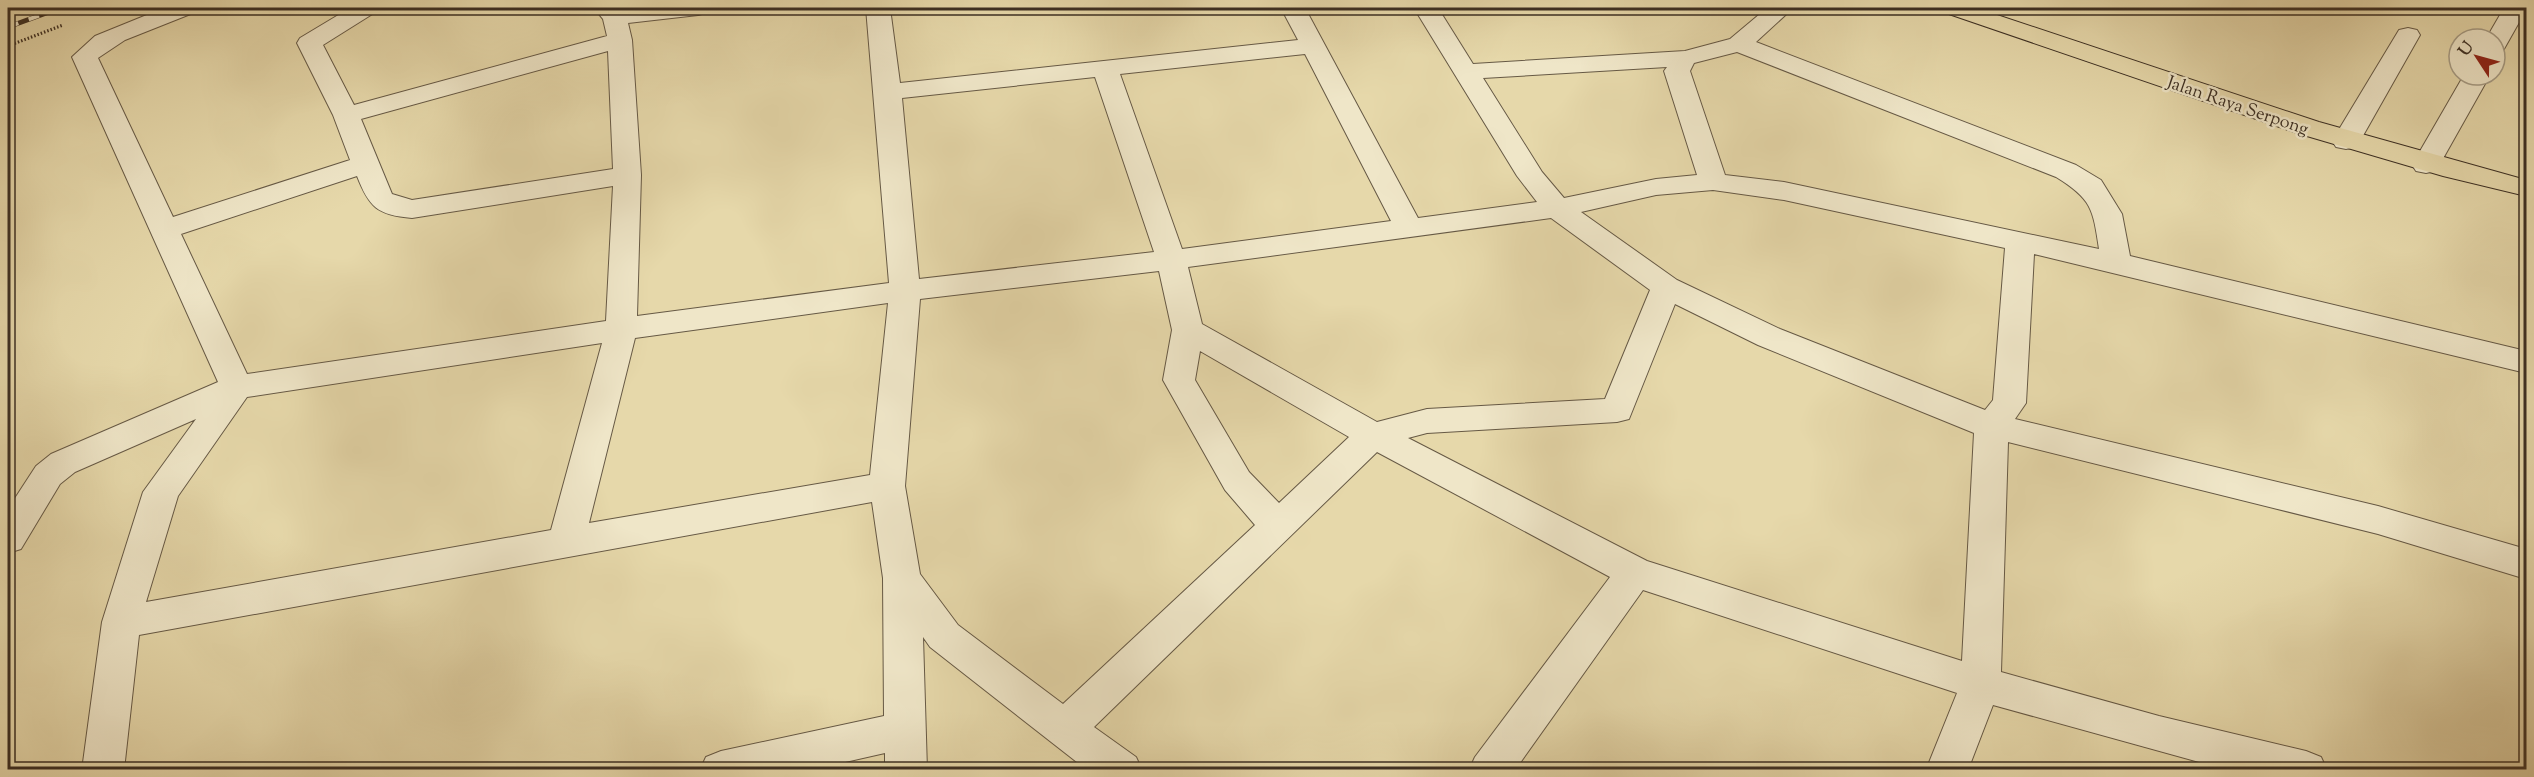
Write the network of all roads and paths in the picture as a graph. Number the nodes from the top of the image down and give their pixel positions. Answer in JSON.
{"nodes":[{"id":1,"x":185,"y":8,"type":"edge"},
{"id":2,"x":366,"y":8,"type":"edge"},
{"id":3,"x":698,"y":8,"type":"edge"},
{"id":4,"x":878,"y":8,"type":"edge"},
{"id":5,"x":1293,"y":8,"type":"edge"},
{"id":6,"x":1426,"y":8,"type":"edge"},
{"id":7,"x":1780,"y":8,"type":"edge"},
{"id":8,"x":1954,"y":8,"type":"edge"},
{"id":9,"x":2516,"y":8,"type":"edge"},
{"id":10,"x":74,"y":20,"type":"dead end"},
{"id":11,"x":613,"y":21,"type":"edge"},
{"id":12,"x":2505,"y":27,"type":"edge"},
{"id":13,"x":2408,"y":35,"type":"dead end"},
{"id":14,"x":1739,"y":44,"type":"junction"},
{"id":15,"x":8,"y":46,"type":"edge"},
{"id":16,"x":1312,"y":46,"type":"junction"},
{"id":17,"x":1685,"y":57,"type":"junction"},
{"id":18,"x":1105,"y":68,"type":"junction"},
{"id":19,"x":1465,"y":72,"type":"junction"},
{"id":20,"x":2470,"y":87,"type":"edge"},
{"id":21,"x":888,"y":92,"type":"junction"},
{"id":22,"x":346,"y":115,"type":"junction"},
{"id":23,"x":2346,"y":141,"type":"junction"},
{"id":24,"x":365,"y":164,"type":"junction"},
{"id":25,"x":2426,"y":165,"type":"junction"},
{"id":26,"x":627,"y":175,"type":"junction"},
{"id":27,"x":1713,"y":182,"type":"junction"},
{"id":28,"x":2526,"y":188,"type":"edge"},
{"id":29,"x":1557,"y":208,"type":"junction"},
{"id":30,"x":1408,"y":227,"type":"junction"},
{"id":31,"x":165,"y":230,"type":"junction"},
{"id":32,"x":2020,"y":244,"type":"junction"},
{"id":33,"x":1171,"y":260,"type":"junction"},
{"id":34,"x":2116,"y":262,"type":"junction"},
{"id":35,"x":1666,"y":287,"type":"junction"},
{"id":36,"x":905,"y":291,"type":"junction"},
{"id":37,"x":621,"y":329,"type":"junction"},
{"id":38,"x":1188,"y":330,"type":"junction"},
{"id":39,"x":2526,"y":362,"type":"edge"},
{"id":40,"x":237,"y":387,"type":"junction"},
{"id":41,"x":1991,"y":426,"type":"junction"},
{"id":42,"x":1373,"y":435,"type":"junction"},
{"id":43,"x":887,"y":486,"type":"junction"},
{"id":44,"x":1277,"y":525,"type":"junction"},
{"id":45,"x":8,"y":539,"type":"edge"},
{"id":46,"x":566,"y":541,"type":"junction"},
{"id":47,"x":2526,"y":564,"type":"edge"},
{"id":48,"x":1635,"y":572,"type":"junction"},
{"id":49,"x":902,"y":578,"type":"junction"},
{"id":50,"x":121,"y":622,"type":"junction"},
{"id":51,"x":1981,"y":684,"type":"junction"},
{"id":52,"x":1064,"y":729,"type":"junction"},
{"id":53,"x":906,"y":730,"type":"junction"},
{"id":54,"x":103,"y":770,"type":"edge"},
{"id":55,"x":721,"y":770,"type":"edge"},
{"id":56,"x":906,"y":770,"type":"edge"},
{"id":57,"x":1121,"y":770,"type":"edge"},
{"id":58,"x":1490,"y":770,"type":"edge"},
{"id":59,"x":1947,"y":770,"type":"edge"},
{"id":60,"x":2306,"y":770,"type":"edge"}],
"edges":[{"from":1,"to":31,"type":"street"},
{"from":2,"to":22,"type":"street"},
{"from":3,"to":11,"type":"street"},
{"from":4,"to":21,"type":"street"},
{"from":5,"to":16,"type":"street"},
{"from":6,"to":19,"type":"street"},
{"from":7,"to":14,"type":"street"},
{"from":8,"to":23,"type":"main road","name":"Jalan Raya Serpong"},
{"from":9,"to":12,"type":"street"},
{"from":10,"to":15,"type":"path"},
{"from":11,"to":22,"type":"street"},
{"from":11,"to":26,"type":"street"},
{"from":13,"to":23,"type":"street"},
{"from":14,"to":17,"type":"street"},
{"from":14,"to":34,"type":"street"},
{"from":16,"to":18,"type":"street"},
{"from":16,"to":30,"type":"street"},
{"from":17,"to":19,"type":"street"},
{"from":17,"to":27,"type":"street"},
{"from":18,"to":21,"type":"street"},
{"from":18,"to":33,"type":"street"},
{"from":19,"to":29,"type":"street"},
{"from":20,"to":25,"type":"street"},
{"from":21,"to":36,"type":"street"},
{"from":22,"to":24,"type":"street"},
{"from":23,"to":25,"type":"main road","name":"Jalan Raya Serpong"},
{"from":24,"to":26,"type":"street"},
{"from":24,"to":31,"type":"street"},
{"from":25,"to":28,"type":"main road","name":"Jalan Raya Serpong"},
{"from":26,"to":37,"type":"street"},
{"from":27,"to":29,"type":"street"},
{"from":27,"to":32,"type":"street"},
{"from":29,"to":30,"type":"street"},
{"from":29,"to":35,"type":"street"},
{"from":30,"to":33,"type":"street"},
{"from":31,"to":40,"type":"street"},
{"from":32,"to":34,"type":"street"},
{"from":32,"to":41,"type":"street"},
{"from":33,"to":36,"type":"street"},
{"from":33,"to":38,"type":"street"},
{"from":34,"to":39,"type":"street"},
{"from":35,"to":41,"type":"street"},
{"from":35,"to":42,"type":"street"},
{"from":36,"to":37,"type":"street"},
{"from":36,"to":43,"type":"street"},
{"from":37,"to":40,"type":"street"},
{"from":37,"to":46,"type":"street"},
{"from":38,"to":42,"type":"street"},
{"from":38,"to":44,"type":"street"},
{"from":40,"to":45,"type":"street"},
{"from":40,"to":50,"type":"street"},
{"from":41,"to":47,"type":"street"},
{"from":41,"to":51,"type":"street"},
{"from":42,"to":44,"type":"street"},
{"from":42,"to":48,"type":"street"},
{"from":43,"to":46,"type":"street"},
{"from":43,"to":49,"type":"street"},
{"from":44,"to":52,"type":"street"},
{"from":46,"to":50,"type":"street"},
{"from":48,"to":51,"type":"street"},
{"from":48,"to":58,"type":"street"},
{"from":49,"to":52,"type":"street"},
{"from":49,"to":53,"type":"street"},
{"from":50,"to":54,"type":"street"},
{"from":51,"to":59,"type":"street"},
{"from":51,"to":60,"type":"street"},
{"from":52,"to":57,"type":"street"},
{"from":53,"to":55,"type":"street"},
{"from":53,"to":56,"type":"street"}]}
